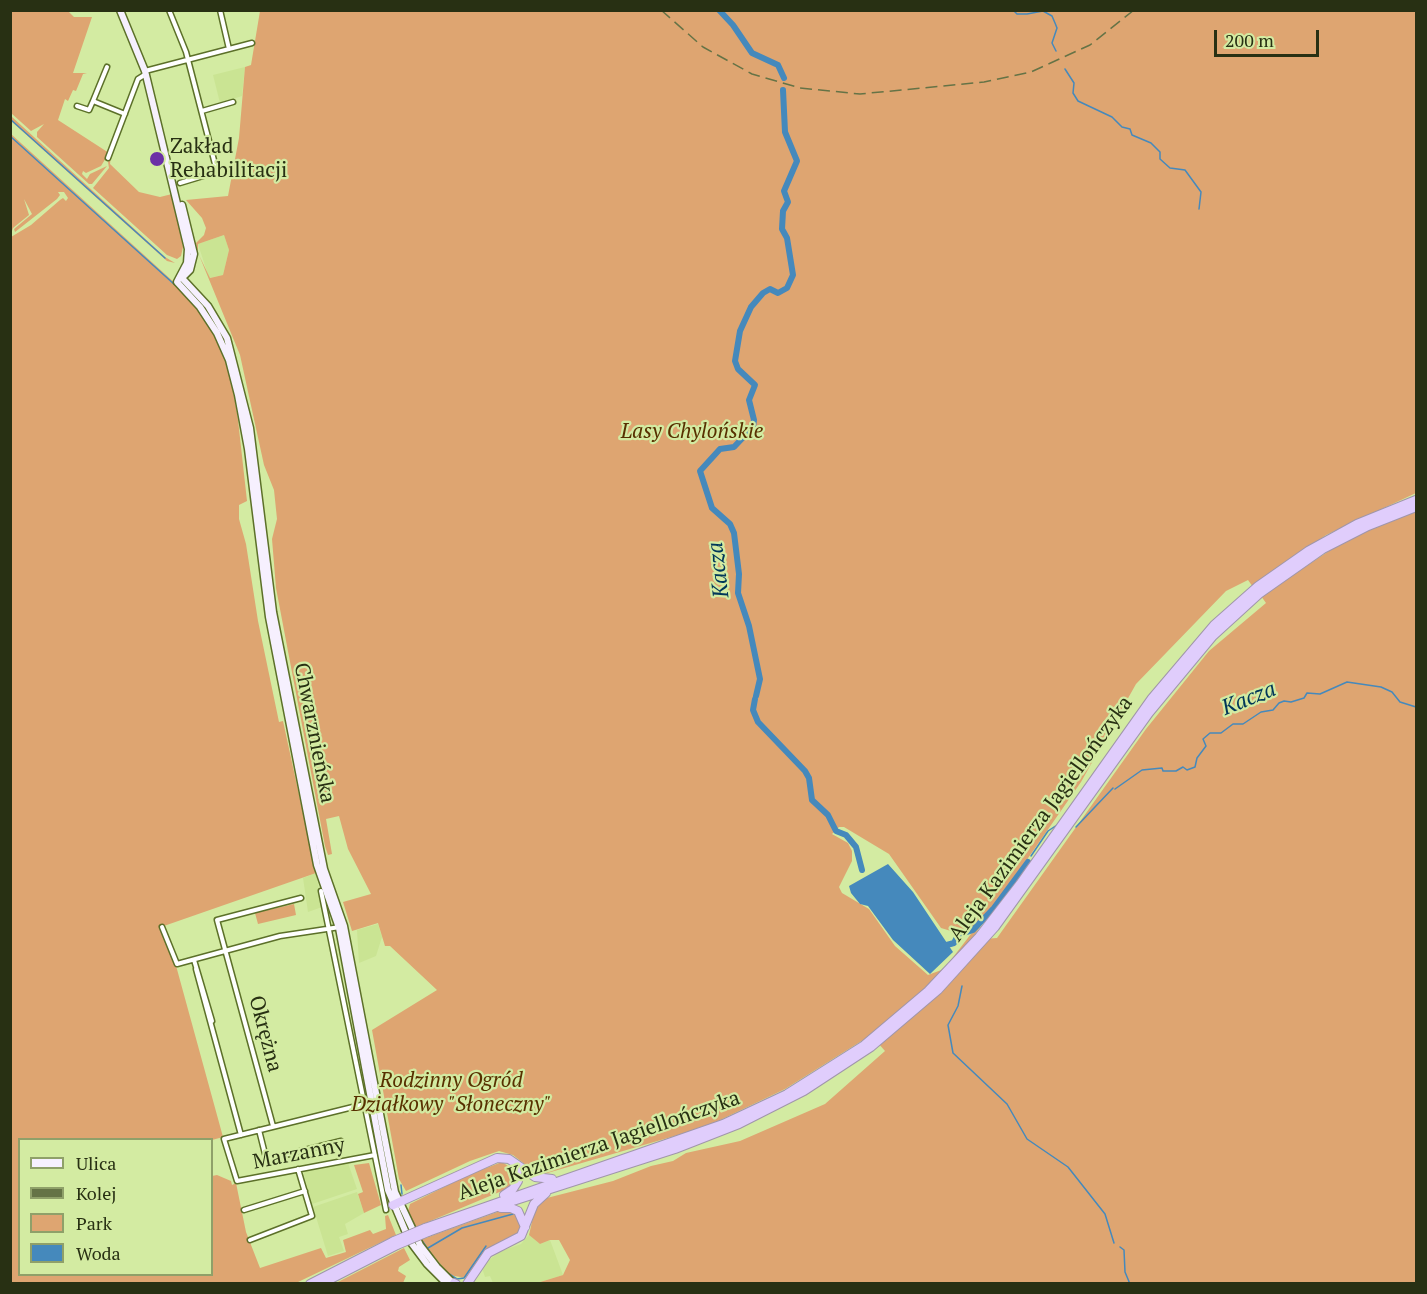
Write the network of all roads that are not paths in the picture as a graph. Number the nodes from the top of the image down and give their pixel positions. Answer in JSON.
{"nodes":[{"id":1,"x":120,"y":10,"type":"edge"},
{"id":2,"x":169,"y":10,"type":"edge"},
{"id":3,"x":219,"y":10,"type":"edge"},
{"id":4,"x":252,"y":43,"type":"dead end"},
{"id":5,"x":229,"y":49,"type":"junction"},
{"id":6,"x":189,"y":60,"type":"junction"},
{"id":7,"x":107,"y":67,"type":"dead end"},
{"id":8,"x":146,"y":72,"type":"junction"},
{"id":9,"x":93,"y":101,"type":"junction"},
{"id":10,"x":233,"y":102,"type":"dead end"},
{"id":11,"x":77,"y":106,"type":"dead end"},
{"id":12,"x":201,"y":111,"type":"junction"},
{"id":13,"x":126,"y":114,"type":"junction"},
{"id":14,"x":108,"y":158,"type":"dead end"},
{"id":15,"x":177,"y":185,"type":"junction"},
{"id":16,"x":1416,"y":495,"type":"edge"},
{"id":17,"x":1416,"y":500,"type":"edge"},
{"id":18,"x":1416,"y":507,"type":"edge"},
{"id":19,"x":1376,"y":515,"type":"junction"},
{"id":20,"x":321,"y":891,"type":"dead end"},
{"id":21,"x":301,"y":898,"type":"dead end"},
{"id":22,"x":162,"y":927,"type":"dead end"},
{"id":23,"x":341,"y":927,"type":"junction"},
{"id":24,"x":330,"y":929,"type":"junction"},
{"id":25,"x":226,"y":951,"type":"junction"},
{"id":26,"x":194,"y":960,"type":"junction"},
{"id":27,"x":364,"y":1104,"type":"junction"},
{"id":28,"x":273,"y":1126,"type":"junction"},
{"id":29,"x":259,"y":1130,"type":"junction"},
{"id":30,"x":241,"y":1135,"type":"junction"},
{"id":31,"x":341,"y":1141,"type":"dead end"},
{"id":32,"x":375,"y":1155,"type":"junction"},
{"id":33,"x":515,"y":1164,"type":"junction"},
{"id":34,"x":298,"y":1169,"type":"junction"},
{"id":35,"x":560,"y":1183,"type":"junction"},
{"id":36,"x":305,"y":1191,"type":"junction"},
{"id":37,"x":492,"y":1205,"type":"junction"},
{"id":38,"x":393,"y":1206,"type":"junction"},
{"id":39,"x":243,"y":1210,"type":"dead end"},
{"id":40,"x":525,"y":1227,"type":"junction"},
{"id":41,"x":250,"y":1240,"type":"dead end"},
{"id":42,"x":396,"y":1243,"type":"junction"},
{"id":43,"x":454,"y":1283,"type":"edge"},
{"id":44,"x":465,"y":1283,"type":"edge"},
{"id":45,"x":310,"y":1284,"type":"edge"},
{"id":46,"x":321,"y":1284,"type":"edge"},
{"id":47,"x":447,"y":1284,"type":"edge"}],
"edges":[{"from":1,"to":8,"type":"main road","name":"Chwarznieńska"},
{"from":2,"to":6,"type":"street"},
{"from":3,"to":5,"type":"street"},
{"from":4,"to":5,"type":"street"},
{"from":5,"to":6,"type":"street"},
{"from":6,"to":8,"type":"street"},
{"from":6,"to":12,"type":"street"},
{"from":7,"to":9,"type":"street"},
{"from":8,"to":13,"type":"street"},
{"from":8,"to":15,"type":"main road","name":"Chwarznieńska"},
{"from":9,"to":11,"type":"street"},
{"from":9,"to":13,"type":"street"},
{"from":10,"to":12,"type":"street"},
{"from":12,"to":15,"type":"street"},
{"from":13,"to":14,"type":"street"},
{"from":15,"to":23,"type":"main road","name":"Chwarznieńska"},
{"from":16,"to":19,"type":"highway"},
{"from":17,"to":19,"type":"highway","name":"Aleja Kazimierza Jagiellończyka"},
{"from":18,"to":35,"type":"highway","name":"Aleja Kazimierza Jagiellończyka"},
{"from":19,"to":35,"type":"highway","name":"Aleja Kazimierza Jagiellończyka"},
{"from":20,"to":24,"type":"street","name":"Chwarznieńska"},
{"from":21,"to":25,"type":"street","name":"Okrężna"},
{"from":22,"to":26,"type":"street"},
{"from":23,"to":24,"type":"street"},
{"from":23,"to":38,"type":"main road","name":"Chwarznieńska"},
{"from":24,"to":25,"type":"street"},
{"from":24,"to":27,"type":"street","name":"Chwarznieńska"},
{"from":25,"to":26,"type":"street"},
{"from":25,"to":28,"type":"street","name":"Okrężna"},
{"from":26,"to":30,"type":"street"},
{"from":27,"to":28,"type":"street"},
{"from":27,"to":32,"type":"street","name":"Chwarznieńska"},
{"from":28,"to":29,"type":"street"},
{"from":29,"to":30,"type":"street"},
{"from":29,"to":31,"type":"street"},
{"from":30,"to":34,"type":"street","name":"Marzanny"},
{"from":32,"to":34,"type":"street","name":"Marzanny"},
{"from":32,"to":38,"type":"street","name":"Chwarznieńska"},
{"from":33,"to":35,"type":"highway"},
{"from":33,"to":37,"type":"highway"},
{"from":33,"to":38,"type":"highway"},
{"from":34,"to":36,"type":"street"},
{"from":35,"to":37,"type":"highway","name":"Aleja Kazimierza Jagiellończyka"},
{"from":35,"to":40,"type":"highway"},
{"from":36,"to":39,"type":"street"},
{"from":36,"to":41,"type":"street"},
{"from":37,"to":40,"type":"highway"},
{"from":37,"to":42,"type":"highway","name":"Aleja Kazimierza Jagiellończyka","bridge":true},
{"from":38,"to":43,"type":"main road","name":"Chwarznieńska"},
{"from":38,"to":47,"type":"main road","name":"Chwarznieńska"},
{"from":40,"to":44,"type":"highway"},
{"from":42,"to":45,"type":"highway","name":"Aleja Kazimierza Jagiellończyka"},
{"from":42,"to":46,"type":"highway","name":"Aleja Kazimierza Jagiellończyka"}]}
